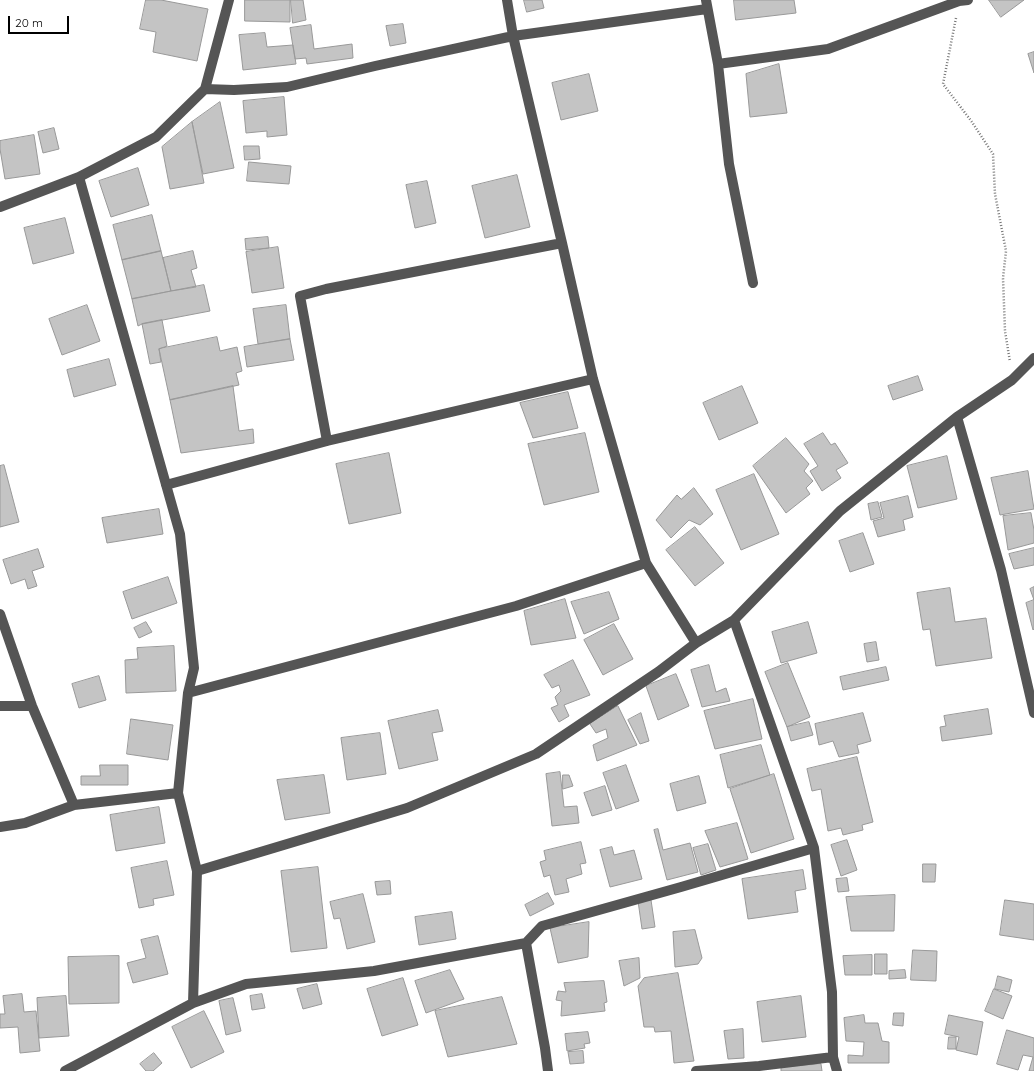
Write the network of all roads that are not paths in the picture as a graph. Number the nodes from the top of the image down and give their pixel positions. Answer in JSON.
{"nodes":[{"id":1,"x":229,"y":0,"type":"edge"},
{"id":2,"x":507,"y":0,"type":"edge"},
{"id":3,"x":964,"y":1,"type":"edge"},
{"id":4,"x":706,"y":4,"type":"edge"},
{"id":5,"x":513,"y":36,"type":"junction"},
{"id":6,"x":718,"y":64,"type":"junction"},
{"id":7,"x":205,"y":89,"type":"junction"},
{"id":8,"x":79,"y":177,"type":"junction"},
{"id":9,"x":0,"y":207,"type":"edge"},
{"id":10,"x":562,"y":243,"type":"junction"},
{"id":11,"x":753,"y":283,"type":"dead end"},
{"id":12,"x":1034,"y":358,"type":"edge"},
{"id":13,"x":593,"y":379,"type":"junction"},
{"id":14,"x":957,"y":418,"type":"junction"},
{"id":15,"x":326,"y":441,"type":"junction"},
{"id":16,"x":166,"y":485,"type":"junction"},
{"id":17,"x":646,"y":563,"type":"junction"},
{"id":18,"x":0,"y":614,"type":"edge"},
{"id":19,"x":734,"y":620,"type":"junction"},
{"id":20,"x":696,"y":643,"type":"junction"},
{"id":21,"x":188,"y":693,"type":"junction"},
{"id":22,"x":0,"y":706,"type":"edge"},
{"id":23,"x":32,"y":706,"type":"junction"},
{"id":24,"x":1034,"y":713,"type":"edge"},
{"id":25,"x":178,"y":793,"type":"junction"},
{"id":26,"x":74,"y":805,"type":"junction"},
{"id":27,"x":0,"y":826,"type":"edge"},
{"id":28,"x":814,"y":848,"type":"junction"},
{"id":29,"x":197,"y":871,"type":"junction"},
{"id":30,"x":526,"y":943,"type":"junction"},
{"id":31,"x":193,"y":1003,"type":"junction"},
{"id":32,"x":833,"y":1057,"type":"junction"},
{"id":33,"x":65,"y":1071,"type":"edge"},
{"id":34,"x":548,"y":1071,"type":"edge"},
{"id":35,"x":696,"y":1071,"type":"edge"},
{"id":36,"x":836,"y":1071,"type":"edge"}],
"edges":[{"from":1,"to":7,"type":"street"},
{"from":2,"to":5,"type":"street"},
{"from":3,"to":6,"type":"street"},
{"from":4,"to":5,"type":"street"},
{"from":4,"to":6,"type":"street"},
{"from":5,"to":7,"type":"street"},
{"from":5,"to":10,"type":"street"},
{"from":6,"to":11,"type":"street"},
{"from":7,"to":8,"type":"street"},
{"from":8,"to":9,"type":"street"},
{"from":8,"to":16,"type":"street"},
{"from":10,"to":13,"type":"street"},
{"from":10,"to":15,"type":"street"},
{"from":12,"to":14,"type":"street"},
{"from":13,"to":15,"type":"street"},
{"from":13,"to":17,"type":"street"},
{"from":14,"to":19,"type":"street"},
{"from":14,"to":24,"type":"street"},
{"from":15,"to":16,"type":"street"},
{"from":16,"to":21,"type":"street"},
{"from":17,"to":20,"type":"street"},
{"from":17,"to":21,"type":"street"},
{"from":18,"to":23,"type":"street"},
{"from":19,"to":20,"type":"street"},
{"from":19,"to":28,"type":"street"},
{"from":20,"to":29,"type":"street"},
{"from":21,"to":25,"type":"street"},
{"from":22,"to":23,"type":"street"},
{"from":23,"to":26,"type":"street"},
{"from":25,"to":26,"type":"street"},
{"from":25,"to":29,"type":"street"},
{"from":26,"to":27,"type":"street"},
{"from":28,"to":30,"type":"street"},
{"from":28,"to":32,"type":"street"},
{"from":29,"to":31,"type":"street"},
{"from":30,"to":31,"type":"street"},
{"from":30,"to":34,"type":"street"},
{"from":31,"to":33,"type":"street"},
{"from":32,"to":35,"type":"street"},
{"from":32,"to":36,"type":"street"}]}
